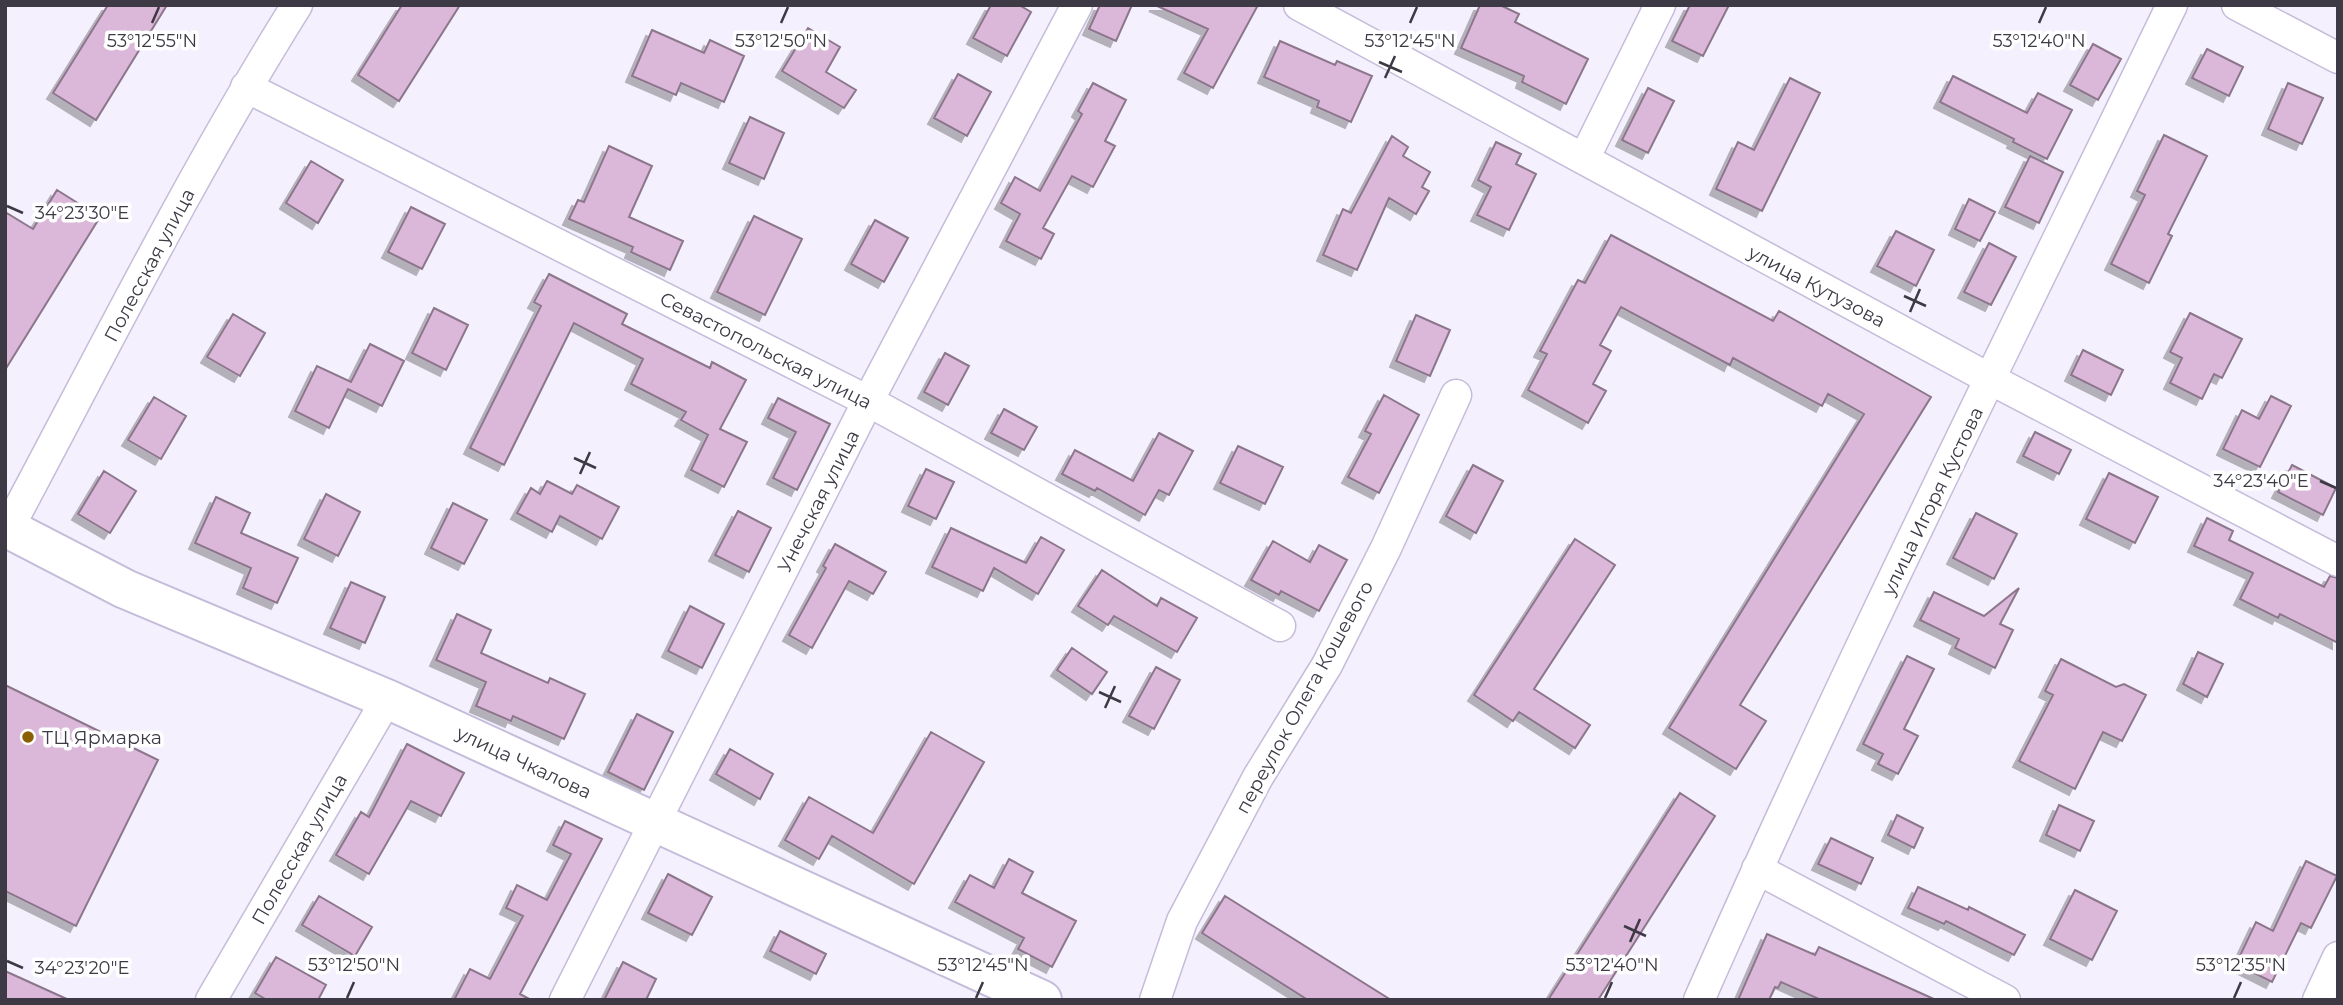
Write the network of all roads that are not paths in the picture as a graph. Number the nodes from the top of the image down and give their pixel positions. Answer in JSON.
{"nodes":[{"id":1,"x":297,"y":5,"type":"edge"},
{"id":2,"x":1077,"y":5,"type":"edge"},
{"id":3,"x":1299,"y":5,"type":"edge"},
{"id":4,"x":1660,"y":5,"type":"edge"},
{"id":5,"x":2172,"y":5,"type":"edge"},
{"id":6,"x":2237,"y":5,"type":"edge"},
{"id":7,"x":2338,"y":58,"type":"edge"},
{"id":8,"x":246,"y":87,"type":"junction"},
{"id":9,"x":1584,"y":159,"type":"junction"},
{"id":10,"x":1990,"y":379,"type":"junction"},
{"id":11,"x":1456,"y":396,"type":"dead end"},
{"id":12,"x":868,"y":401,"type":"junction"},
{"id":13,"x":7,"y":528,"type":"edge"},
{"id":14,"x":2338,"y":561,"type":"edge"},
{"id":15,"x":1280,"y":626,"type":"dead end"},
{"id":16,"x":387,"y":699,"type":"junction"},
{"id":17,"x":656,"y":822,"type":"junction"},
{"id":18,"x":1756,"y":869,"type":"junction"},
{"id":19,"x":2338,"y":958,"type":"edge"},
{"id":20,"x":211,"y":1000,"type":"edge"},
{"id":21,"x":565,"y":1000,"type":"edge"},
{"id":22,"x":1042,"y":1000,"type":"edge"},
{"id":23,"x":1155,"y":1000,"type":"edge"},
{"id":24,"x":1699,"y":1000,"type":"edge"},
{"id":25,"x":2006,"y":1000,"type":"edge"},
{"id":26,"x":2318,"y":1000,"type":"edge"}],
"edges":[{"from":1,"to":8,"type":"street","name":"Полесская улица"},
{"from":2,"to":12,"type":"street","name":"Унечская улица"},
{"from":3,"to":9,"type":"street","name":"улица Кутузова"},
{"from":4,"to":9,"type":"street"},
{"from":5,"to":10,"type":"street","name":"улица Игоря Кустова"},
{"from":6,"to":7,"type":"street"},
{"from":8,"to":12,"type":"street","name":"Севастопольская улица"},
{"from":8,"to":13,"type":"street","name":"Полесская улица"},
{"from":9,"to":10,"type":"street","name":"улица Кутузова"},
{"from":10,"to":14,"type":"street","name":"улица Кутузова"},
{"from":10,"to":18,"type":"street","name":"улица Игоря Кустова"},
{"from":11,"to":23,"type":"street","name":"переулок Олега Кошевого"},
{"from":12,"to":15,"type":"street","name":"Севастопольская улица"},
{"from":12,"to":17,"type":"street","name":"Унечская улица"},
{"from":13,"to":16,"type":"street","name":"улица Чкалова"},
{"from":16,"to":17,"type":"street","name":"улица Чкалова"},
{"from":16,"to":20,"type":"street","name":"Полесская улица"},
{"from":17,"to":21,"type":"street","name":"Унечская улица"},
{"from":17,"to":22,"type":"street","name":"улица Чкалова"},
{"from":18,"to":24,"type":"street","name":"улица Игоря Кустова"},
{"from":18,"to":25,"type":"street"},
{"from":19,"to":26,"type":"street"}]}
